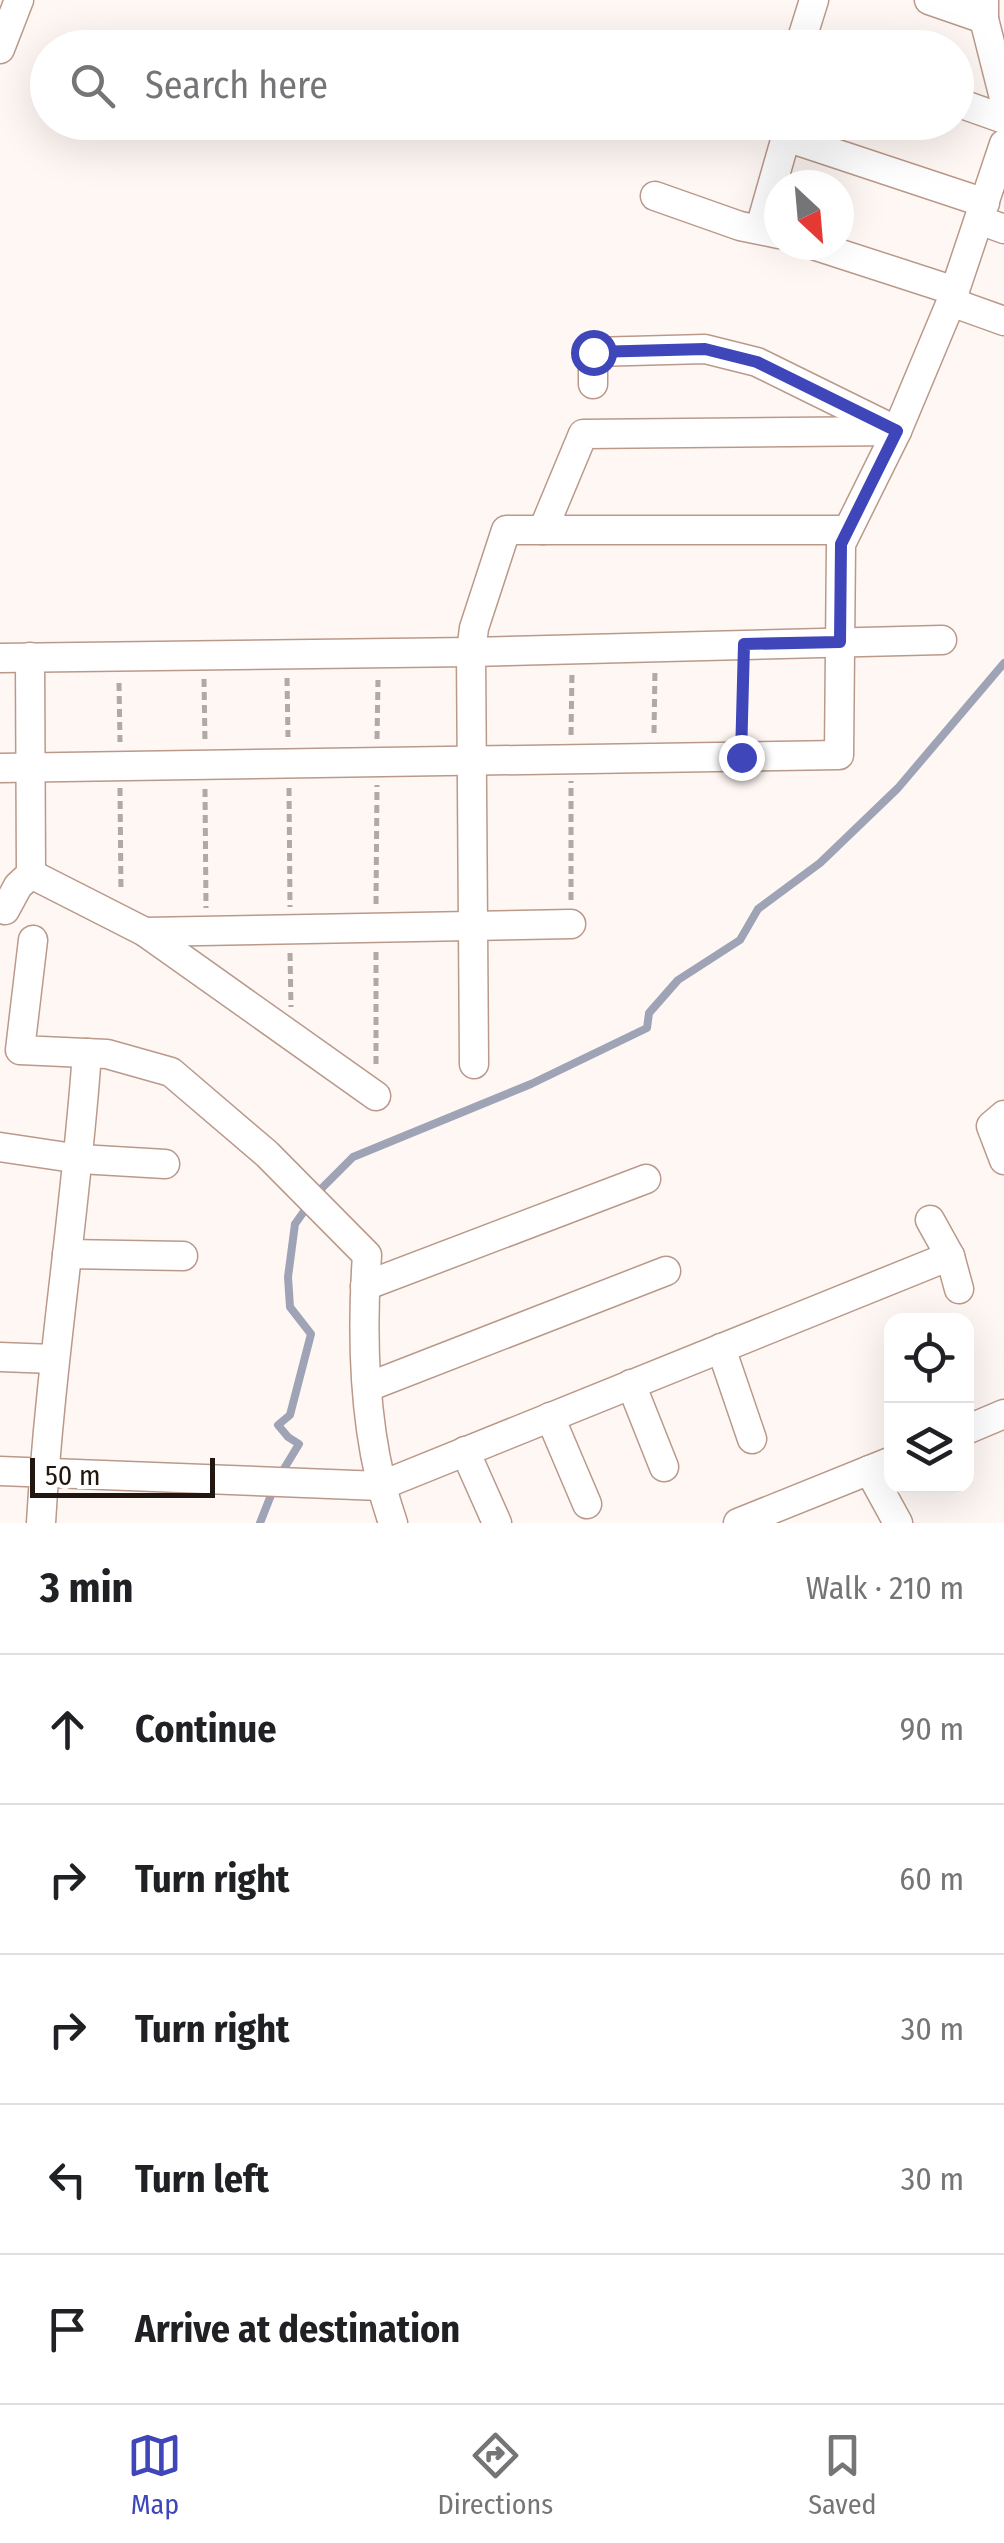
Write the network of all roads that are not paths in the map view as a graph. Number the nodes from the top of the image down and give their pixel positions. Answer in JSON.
{"nodes":[{"id":1,"x":18,"y":0,"type":"edge"},
{"id":2,"x":814,"y":0,"type":"edge"},
{"id":3,"x":928,"y":0,"type":"edge"},
{"id":4,"x":984,"y":9,"type":"edge"},
{"id":5,"x":806,"y":30,"type":"edge"},
{"id":6,"x":0,"y":49,"type":"edge"},
{"id":7,"x":1004,"y":98,"type":"edge"},
{"id":8,"x":974,"y":108,"type":"edge"},
{"id":9,"x":1004,"y":119,"type":"edge"},
{"id":10,"x":783,"y":140,"type":"edge"},
{"id":11,"x":808,"y":140,"type":"edge"},
{"id":12,"x":1004,"y":144,"type":"edge"},
{"id":13,"x":778,"y":170,"type":"edge"},
{"id":14,"x":655,"y":196,"type":"dead end"},
{"id":15,"x":989,"y":217,"type":"edge"},
{"id":16,"x":764,"y":230,"type":"edge"},
{"id":17,"x":854,"y":260,"type":"edge"},
{"id":18,"x":953,"y":297,"type":"junction"},
{"id":19,"x":1004,"y":322,"type":"edge"},
{"id":20,"x":592,"y":384,"type":"dead end"},
{"id":21,"x":897,"y":431,"type":"junction"},
{"id":22,"x":543,"y":530,"type":"junction"},
{"id":23,"x":847,"y":530,"type":"junction"},
{"id":24,"x":942,"y":640,"type":"dead end"},
{"id":25,"x":840,"y":642,"type":"junction"},
{"id":26,"x":470,"y":652,"type":"junction"},
{"id":27,"x":30,"y":657,"type":"junction"},
{"id":28,"x":0,"y":658,"type":"edge"},
{"id":29,"x":472,"y":760,"type":"junction"},
{"id":30,"x":30,"y":767,"type":"junction"},
{"id":31,"x":0,"y":768,"type":"edge"},
{"id":32,"x":31,"y":874,"type":"junction"},
{"id":33,"x":5,"y":910,"type":"dead end"},
{"id":34,"x":571,"y":924,"type":"dead end"},
{"id":35,"x":473,"y":926,"type":"junction"},
{"id":36,"x":144,"y":932,"type":"junction"},
{"id":37,"x":34,"y":940,"type":"dead end"},
{"id":38,"x":10,"y":1049,"type":"edge"},
{"id":39,"x":87,"y":1053,"type":"junction"},
{"id":40,"x":474,"y":1064,"type":"dead end"},
{"id":41,"x":376,"y":1096,"type":"road end"},
{"id":42,"x":1004,"y":1115,"type":"edge"},
{"id":43,"x":0,"y":1146,"type":"edge"},
{"id":44,"x":80,"y":1159,"type":"junction"},
{"id":45,"x":1004,"y":1160,"type":"edge"},
{"id":46,"x":165,"y":1164,"type":"dead end"},
{"id":47,"x":646,"y":1179,"type":"dead end"},
{"id":48,"x":930,"y":1220,"type":"dead end"},
{"id":49,"x":67,"y":1254,"type":"junction"},
{"id":50,"x":183,"y":1256,"type":"dead end"},
{"id":51,"x":950,"y":1256,"type":"junction"},
{"id":52,"x":666,"y":1270,"type":"dead end"},
{"id":53,"x":365,"y":1286,"type":"junction"},
{"id":54,"x":959,"y":1290,"type":"dead end"},
{"id":55,"x":721,"y":1348,"type":"junction"},
{"id":56,"x":0,"y":1356,"type":"edge"},
{"id":57,"x":53,"y":1359,"type":"junction"},
{"id":58,"x":631,"y":1384,"type":"junction"},
{"id":59,"x":368,"y":1387,"type":"junction"},
{"id":60,"x":1004,"y":1414,"type":"edge"},
{"id":61,"x":550,"y":1417,"type":"junction"},
{"id":62,"x":974,"y":1427,"type":"edge"},
{"id":63,"x":752,"y":1440,"type":"dead end"},
{"id":64,"x":466,"y":1451,"type":"junction"},
{"id":65,"x":880,"y":1466,"type":"edge"},
{"id":66,"x":664,"y":1467,"type":"dead end"},
{"id":67,"x":0,"y":1471,"type":"edge"},
{"id":68,"x":44,"y":1472,"type":"junction"},
{"id":69,"x":380,"y":1486,"type":"junction"},
{"id":70,"x":588,"y":1504,"type":"dead end"},
{"id":71,"x":771,"y":1516,"type":"edge"},
{"id":72,"x":41,"y":1523,"type":"edge"},
{"id":73,"x":393,"y":1523,"type":"edge"},
{"id":74,"x":497,"y":1523,"type":"edge"},
{"id":75,"x":738,"y":1523,"type":"edge"},
{"id":76,"x":898,"y":1523,"type":"edge"}],
"edges":[{"from":1,"to":6,"type":"street"},
{"from":2,"to":5,"type":"street"},
{"from":3,"to":4,"type":"street"},
{"from":4,"to":7,"type":"street"},
{"from":8,"to":9,"type":"street"},
{"from":10,"to":13,"type":"street"},
{"from":11,"to":15,"type":"street"},
{"from":12,"to":15,"type":"street"},
{"from":14,"to":16,"type":"street"},
{"from":15,"to":18,"type":"street"},
{"from":17,"to":18,"type":"street"},
{"from":18,"to":19,"type":"street"},
{"from":18,"to":21,"type":"street"},
{"from":20,"to":21,"type":"street"},
{"from":21,"to":22,"type":"street"},
{"from":21,"to":23,"type":"street"},
{"from":22,"to":23,"type":"street"},
{"from":22,"to":26,"type":"street"},
{"from":23,"to":25,"type":"street"},
{"from":24,"to":25,"type":"street"},
{"from":25,"to":26,"type":"street"},
{"from":25,"to":29,"type":"street"},
{"from":26,"to":27,"type":"street"},
{"from":26,"to":29,"type":"street"},
{"from":27,"to":28,"type":"street"},
{"from":27,"to":30,"type":"street"},
{"from":29,"to":30,"type":"street"},
{"from":29,"to":35,"type":"street"},
{"from":30,"to":31,"type":"street"},
{"from":30,"to":32,"type":"street"},
{"from":32,"to":33,"type":"street"},
{"from":32,"to":36,"type":"street"},
{"from":34,"to":35,"type":"street"},
{"from":35,"to":36,"type":"street"},
{"from":35,"to":40,"type":"street"},
{"from":36,"to":41,"type":"street"},
{"from":37,"to":38,"type":"street"},
{"from":38,"to":39,"type":"street"},
{"from":39,"to":44,"type":"street"},
{"from":39,"to":53,"type":"street"},
{"from":42,"to":45,"type":"street"},
{"from":43,"to":44,"type":"street"},
{"from":44,"to":46,"type":"street"},
{"from":44,"to":49,"type":"street"},
{"from":47,"to":53,"type":"street"},
{"from":48,"to":51,"type":"street"},
{"from":49,"to":50,"type":"street"},
{"from":49,"to":57,"type":"street"},
{"from":51,"to":54,"type":"street"},
{"from":51,"to":55,"type":"street"},
{"from":52,"to":59,"type":"street"},
{"from":53,"to":59,"type":"street"},
{"from":55,"to":58,"type":"street"},
{"from":55,"to":63,"type":"street"},
{"from":56,"to":57,"type":"street"},
{"from":57,"to":68,"type":"street"},
{"from":58,"to":61,"type":"street"},
{"from":58,"to":66,"type":"street"},
{"from":59,"to":69,"type":"street"},
{"from":60,"to":62,"type":"street"},
{"from":61,"to":64,"type":"street"},
{"from":61,"to":70,"type":"street"},
{"from":64,"to":69,"type":"street"},
{"from":64,"to":74,"type":"street"},
{"from":65,"to":71,"type":"street"},
{"from":65,"to":76,"type":"street"},
{"from":67,"to":68,"type":"street"},
{"from":68,"to":69,"type":"street"},
{"from":68,"to":72,"type":"street"},
{"from":69,"to":73,"type":"street"},
{"from":71,"to":75,"type":"street"}]}
